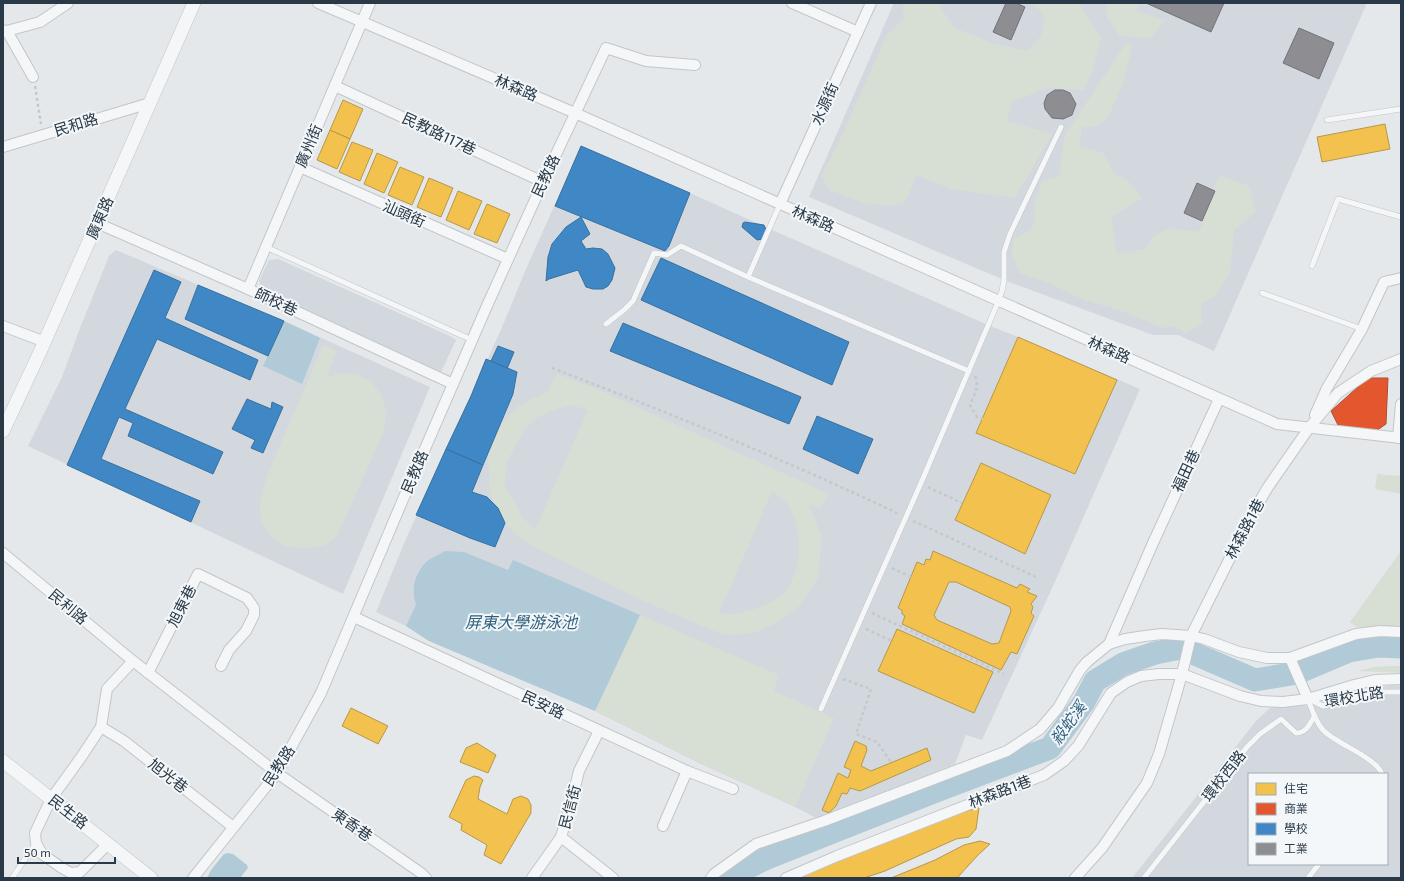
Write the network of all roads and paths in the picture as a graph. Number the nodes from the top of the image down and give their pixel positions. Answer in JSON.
{"nodes":[{"id":1,"x":68,"y":3,"type":"edge"},
{"id":2,"x":194,"y":3,"type":"edge"},
{"id":3,"x":318,"y":3,"type":"edge"},
{"id":4,"x":370,"y":3,"type":"edge"},
{"id":5,"x":792,"y":3,"type":"edge"},
{"id":6,"x":871,"y":3,"type":"edge"},
{"id":7,"x":362,"y":22,"type":"junction"},
{"id":8,"x":4,"y":31,"type":"edge"},
{"id":9,"x":858,"y":32,"type":"junction"},
{"id":10,"x":695,"y":65,"type":"dead end"},
{"id":11,"x":33,"y":77,"type":"joint"},
{"id":12,"x":335,"y":86,"type":"junction"},
{"id":13,"x":150,"y":103,"type":"junction"},
{"id":14,"x":1401,"y":109,"type":"edge"},
{"id":15,"x":575,"y":113,"type":"junction"},
{"id":16,"x":1327,"y":120,"type":"dead end"},
{"id":17,"x":1061,"y":127,"type":"dead end"},
{"id":18,"x":44,"y":134,"type":"junction"},
{"id":19,"x":3,"y":147,"type":"edge"},
{"id":20,"x":300,"y":167,"type":"junction"},
{"id":21,"x":543,"y":182,"type":"junction"},
{"id":22,"x":780,"y":204,"type":"junction"},
{"id":23,"x":1401,"y":217,"type":"edge"},
{"id":24,"x":97,"y":223,"type":"junction"},
{"id":25,"x":266,"y":247,"type":"junction"},
{"id":26,"x":508,"y":259,"type":"junction"},
{"id":27,"x":1312,"y":266,"type":"dead end"},
{"id":28,"x":748,"y":277,"type":"junction"},
{"id":29,"x":1401,"y":278,"type":"edge"},
{"id":30,"x":248,"y":289,"type":"junction"},
{"id":31,"x":1262,"y":293,"type":"dead end"},
{"id":32,"x":998,"y":302,"type":"junction"},
{"id":33,"x":606,"y":324,"type":"dead end"},
{"id":34,"x":3,"y":326,"type":"edge"},
{"id":35,"x":1362,"y":329,"type":"junction"},
{"id":36,"x":472,"y":340,"type":"junction"},
{"id":37,"x":45,"y":342,"type":"junction"},
{"id":38,"x":1401,"y":359,"type":"edge"},
{"id":39,"x":552,"y":368,"type":"dead end"},
{"id":40,"x":969,"y":371,"type":"junction"},
{"id":41,"x":453,"y":384,"type":"junction"},
{"id":42,"x":1219,"y":399,"type":"junction"},
{"id":43,"x":1401,"y":404,"type":"edge"},
{"id":44,"x":983,"y":419,"type":"dead end"},
{"id":45,"x":1309,"y":428,"type":"junction"},
{"id":46,"x":3,"y":431,"type":"edge"},
{"id":47,"x":1399,"y":438,"type":"edge"},
{"id":48,"x":921,"y":483,"type":"junction"},
{"id":49,"x":962,"y":504,"type":"dead end"},
{"id":50,"x":906,"y":517,"type":"junction"},
{"id":51,"x":3,"y":553,"type":"edge"},
{"id":52,"x":884,"y":565,"type":"junction"},
{"id":53,"x":1036,"y":576,"type":"dead end"},
{"id":54,"x":911,"y":577,"type":"dead end"},
{"id":55,"x":864,"y":610,"type":"junction"},
{"id":56,"x":354,"y":617,"type":"junction"},
{"id":57,"x":858,"y":625,"type":"junction"},
{"id":58,"x":1401,"y":632,"type":"edge"},
{"id":59,"x":1191,"y":636,"type":"junction"},
{"id":60,"x":892,"y":641,"type":"dead end"},
{"id":61,"x":1109,"y":644,"type":"junction"},
{"id":62,"x":1290,"y":658,"type":"junction"},
{"id":63,"x":133,"y":661,"type":"junction"},
{"id":64,"x":221,"y":666,"type":"dead end"},
{"id":65,"x":148,"y":673,"type":"junction"},
{"id":66,"x":1004,"y":674,"type":"dead end"},
{"id":67,"x":1182,"y":674,"type":"junction"},
{"id":68,"x":835,"y":676,"type":"junction"},
{"id":69,"x":1401,"y":679,"type":"edge"},
{"id":70,"x":1401,"y":692,"type":"edge"},
{"id":71,"x":1308,"y":699,"type":"junction"},
{"id":72,"x":821,"y":709,"type":"dead end"},
{"id":73,"x":1314,"y":717,"type":"junction"},
{"id":74,"x":101,"y":727,"type":"junction"},
{"id":75,"x":599,"y":731,"type":"junction"},
{"id":76,"x":3,"y":761,"type":"edge"},
{"id":77,"x":891,"y":762,"type":"dead end"},
{"id":78,"x":687,"y":771,"type":"junction"},
{"id":79,"x":277,"y":773,"type":"junction"},
{"id":80,"x":1381,"y":773,"type":"edge"},
{"id":81,"x":734,"y":789,"type":"dead end"},
{"id":82,"x":51,"y":799,"type":"junction"},
{"id":83,"x":663,"y":826,"type":"dead end"},
{"id":84,"x":233,"y":827,"type":"junction"},
{"id":85,"x":561,"y":837,"type":"junction"},
{"id":86,"x":36,"y":843,"type":"junction"},
{"id":87,"x":108,"y":844,"type":"junction"},
{"id":88,"x":1318,"y":865,"type":"edge"},
{"id":89,"x":12,"y":878,"type":"edge"},
{"id":90,"x":151,"y":878,"type":"edge"},
{"id":91,"x":193,"y":878,"type":"edge"},
{"id":92,"x":426,"y":878,"type":"edge"},
{"id":93,"x":532,"y":878,"type":"edge"},
{"id":94,"x":613,"y":878,"type":"edge"},
{"id":95,"x":711,"y":878,"type":"edge"},
{"id":96,"x":786,"y":878,"type":"edge"},
{"id":97,"x":1076,"y":878,"type":"edge"},
{"id":98,"x":1144,"y":878,"type":"edge"},
{"id":99,"x":1308,"y":878,"type":"edge"}],
"edges":[{"from":1,"to":8,"type":"street"},
{"from":2,"to":13,"type":"street","name":"廣東路"},
{"from":3,"to":7,"type":"street","name":"林森路"},
{"from":4,"to":7,"type":"street","name":"廣州街"},
{"from":5,"to":9,"type":"street"},
{"from":6,"to":9,"type":"street","name":"水源街"},
{"from":7,"to":12,"type":"street","name":"廣州街"},
{"from":7,"to":15,"type":"street","name":"林森路"},
{"from":8,"to":11,"type":"street"},
{"from":9,"to":22,"type":"street","name":"水源街"},
{"from":10,"to":15,"type":"street","name":"民教路"},
{"from":11,"to":18,"type":"path"},
{"from":12,"to":20,"type":"street","name":"廣州街"},
{"from":12,"to":21,"type":"street","name":"民教路117巷"},
{"from":13,"to":18,"type":"street","name":"民和路"},
{"from":13,"to":24,"type":"street","name":"廣東路"},
{"from":14,"to":16,"type":"lane"},
{"from":15,"to":21,"type":"street","name":"民教路"},
{"from":15,"to":22,"type":"street","name":"林森路"},
{"from":17,"to":32,"type":"lane"},
{"from":18,"to":19,"type":"street","name":"民和路"},
{"from":20,"to":25,"type":"street","name":"廣州街"},
{"from":20,"to":26,"type":"street","name":"汕頭街"},
{"from":21,"to":26,"type":"street","name":"民教路"},
{"from":22,"to":28,"type":"lane"},
{"from":22,"to":32,"type":"street","name":"林森路"},
{"from":23,"to":27,"type":"lane"},
{"from":24,"to":30,"type":"street","name":"師校巷"},
{"from":24,"to":37,"type":"street","name":"廣東路"},
{"from":25,"to":30,"type":"street","name":"廣州街"},
{"from":25,"to":36,"type":"lane"},
{"from":26,"to":36,"type":"street","name":"民教路"},
{"from":28,"to":33,"type":"lane"},
{"from":28,"to":40,"type":"lane"},
{"from":29,"to":35,"type":"street"},
{"from":30,"to":41,"type":"street","name":"師校巷"},
{"from":31,"to":35,"type":"lane"},
{"from":32,"to":40,"type":"lane"},
{"from":32,"to":42,"type":"street","name":"林森路"},
{"from":34,"to":37,"type":"street"},
{"from":35,"to":45,"type":"street"},
{"from":36,"to":41,"type":"street","name":"民教路"},
{"from":37,"to":46,"type":"street","name":"廣東路"},
{"from":38,"to":45,"type":"street"},
{"from":39,"to":50,"type":"path"},
{"from":40,"to":44,"type":"path"},
{"from":40,"to":48,"type":"lane"},
{"from":41,"to":56,"type":"street","name":"民教路"},
{"from":42,"to":45,"type":"street","name":"林森路"},
{"from":42,"to":61,"type":"street","name":"福田巷"},
{"from":43,"to":47,"type":"street"},
{"from":45,"to":47,"type":"street","name":"林森路"},
{"from":45,"to":59,"type":"street","name":"林森路1巷"},
{"from":48,"to":49,"type":"path"},
{"from":48,"to":50,"type":"lane"},
{"from":50,"to":52,"type":"lane"},
{"from":50,"to":53,"type":"path"},
{"from":51,"to":63,"type":"street","name":"民利路"},
{"from":52,"to":54,"type":"path"},
{"from":52,"to":55,"type":"lane"},
{"from":55,"to":57,"type":"lane"},
{"from":55,"to":66,"type":"path"},
{"from":56,"to":75,"type":"street","name":"民安路"},
{"from":56,"to":79,"type":"street","name":"民教路"},
{"from":57,"to":60,"type":"path"},
{"from":57,"to":68,"type":"lane"},
{"from":58,"to":62,"type":"street"},
{"from":59,"to":61,"type":"street"},
{"from":59,"to":62,"type":"street"},
{"from":59,"to":67,"type":"street","name":"林森路1巷"},
{"from":61,"to":95,"type":"street"},
{"from":62,"to":71,"type":"street"},
{"from":63,"to":65,"type":"street"},
{"from":63,"to":74,"type":"street"},
{"from":64,"to":65,"type":"street","name":"旭東巷"},
{"from":65,"to":79,"type":"street"},
{"from":67,"to":71,"type":"street","name":"林森路1巷"},
{"from":67,"to":96,"type":"street","name":"林森路1巷"},
{"from":67,"to":97,"type":"street"},
{"from":68,"to":72,"type":"lane"},
{"from":68,"to":77,"type":"path"},
{"from":69,"to":71,"type":"street","name":"林森路1巷"},
{"from":70,"to":71,"type":"lane","name":"環校北路"},
{"from":71,"to":73,"type":"lane"},
{"from":73,"to":80,"type":"lane"},
{"from":73,"to":98,"type":"lane","name":"環校西路"},
{"from":74,"to":82,"type":"street"},
{"from":74,"to":84,"type":"street","name":"旭光巷"},
{"from":75,"to":78,"type":"street","name":"民安路"},
{"from":75,"to":85,"type":"street","name":"民信街"},
{"from":76,"to":82,"type":"street","name":"民生路"},
{"from":78,"to":81,"type":"street","name":"民安路"},
{"from":78,"to":83,"type":"street"},
{"from":79,"to":84,"type":"street","name":"民教路"},
{"from":79,"to":92,"type":"street","name":"東香巷"},
{"from":82,"to":86,"type":"street"},
{"from":82,"to":87,"type":"street","name":"民生路"},
{"from":84,"to":91,"type":"street","name":"民教路"},
{"from":85,"to":93,"type":"street","name":"民信街"},
{"from":85,"to":94,"type":"street"},
{"from":86,"to":87,"type":"street"},
{"from":86,"to":89,"type":"lane"},
{"from":87,"to":90,"type":"street","name":"民生路"},
{"from":88,"to":99,"type":"lane"}]}
